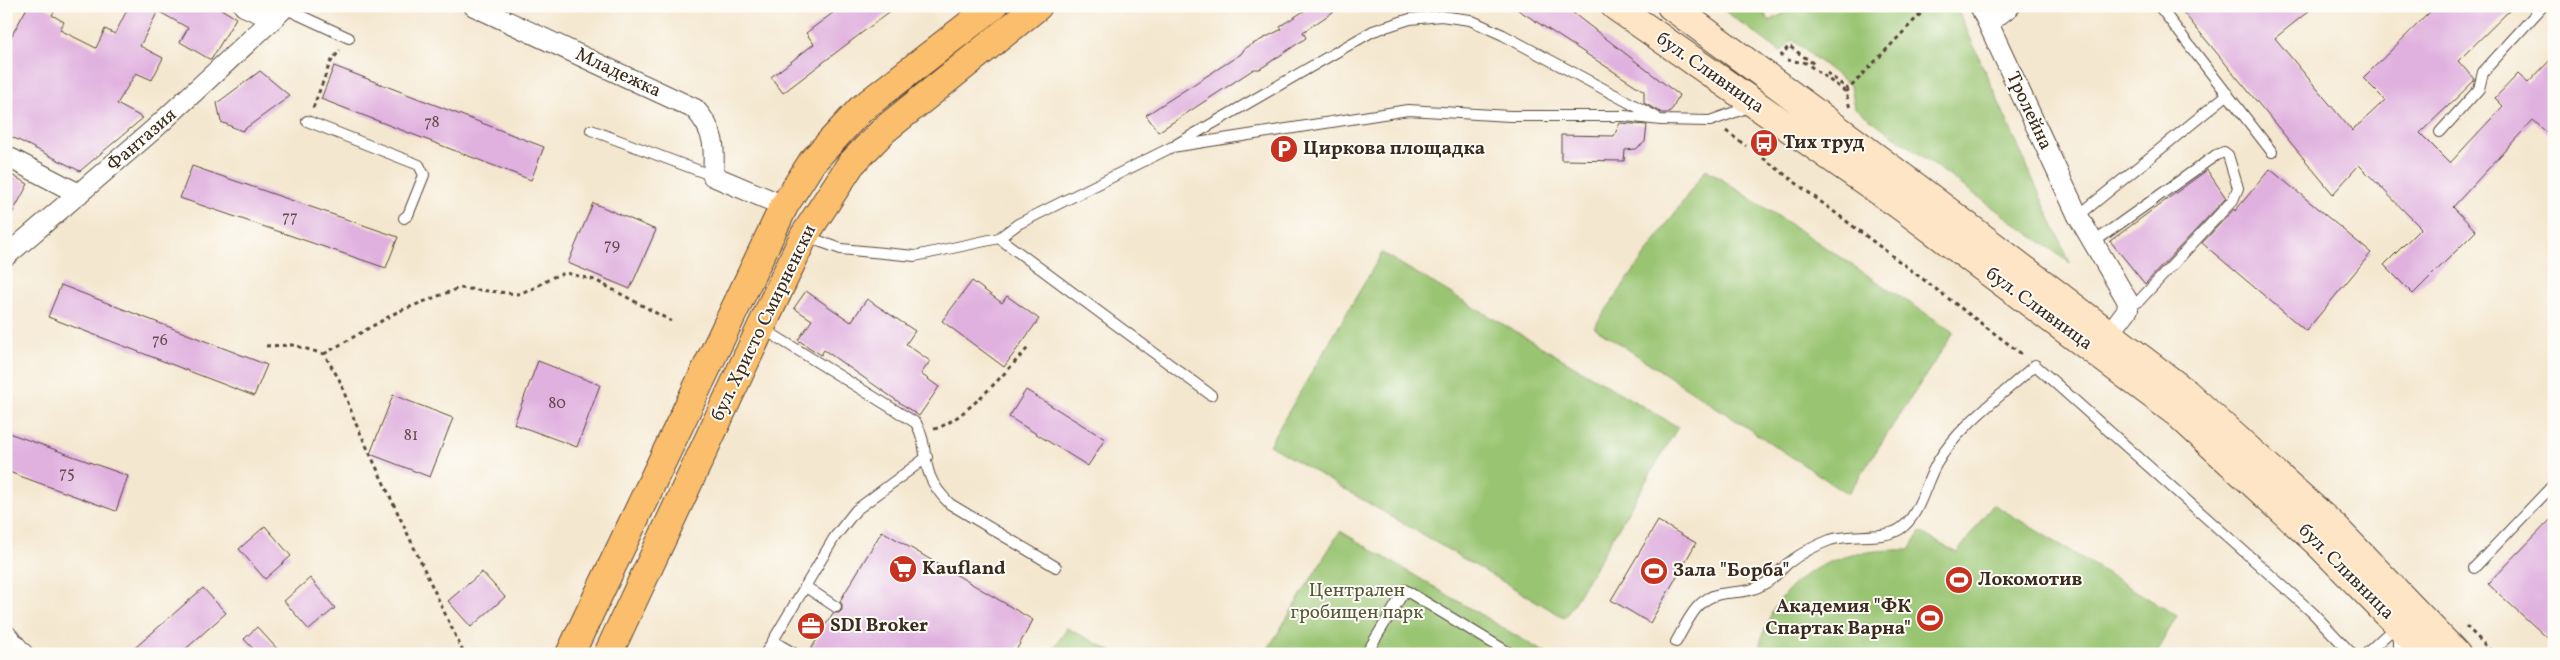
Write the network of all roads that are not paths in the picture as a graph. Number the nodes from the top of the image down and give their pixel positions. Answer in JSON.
{"nodes":[{"id":1,"x":244,"y":6,"type":"edge"},
{"id":2,"x":474,"y":6,"type":"edge"},
{"id":3,"x":993,"y":6,"type":"edge"},
{"id":4,"x":1038,"y":6,"type":"edge"},
{"id":5,"x":1616,"y":6,"type":"edge"},
{"id":6,"x":1671,"y":6,"type":"edge"},
{"id":7,"x":2010,"y":6,"type":"edge"},
{"id":8,"x":2159,"y":6,"type":"edge"},
{"id":9,"x":2543,"y":6,"type":"edge"},
{"id":10,"x":281,"y":11,"type":"edge"},
{"id":11,"x":1984,"y":14,"type":"edge"},
{"id":12,"x":349,"y":38,"type":"road end"},
{"id":13,"x":2228,"y":94,"type":"junction"},
{"id":14,"x":1756,"y":105,"type":"junction"},
{"id":15,"x":1661,"y":120,"type":"junction"},
{"id":16,"x":307,"y":121,"type":"road end"},
{"id":17,"x":591,"y":130,"type":"dead end"},
{"id":18,"x":2440,"y":132,"type":"dead end"},
{"id":19,"x":1172,"y":147,"type":"junction"},
{"id":20,"x":2272,"y":152,"type":"dead end"},
{"id":21,"x":6,"y":156,"type":"edge"},
{"id":22,"x":713,"y":176,"type":"junction"},
{"id":23,"x":79,"y":194,"type":"junction"},
{"id":24,"x":784,"y":206,"type":"junction"},
{"id":25,"x":2078,"y":216,"type":"junction"},
{"id":26,"x":404,"y":218,"type":"dead end"},
{"id":27,"x":804,"y":236,"type":"junction"},
{"id":28,"x":999,"y":238,"type":"junction"},
{"id":29,"x":2094,"y":242,"type":"junction"},
{"id":30,"x":6,"y":256,"type":"edge"},
{"id":31,"x":2128,"y":307,"type":"junction"},
{"id":32,"x":761,"y":327,"type":"junction"},
{"id":33,"x":2110,"y":333,"type":"junction"},
{"id":34,"x":1211,"y":395,"type":"dead end"},
{"id":35,"x":927,"y":457,"type":"junction"},
{"id":36,"x":2554,"y":484,"type":"edge"},
{"id":37,"x":1056,"y":567,"type":"dead end"},
{"id":38,"x":2474,"y":568,"type":"dead end"},
{"id":39,"x":806,"y":587,"type":"junction"},
{"id":40,"x":836,"y":607,"type":"dead end"},
{"id":41,"x":2398,"y":624,"type":"junction"},
{"id":42,"x":6,"y":634,"type":"edge"},
{"id":43,"x":773,"y":641,"type":"junction"},
{"id":44,"x":1676,"y":642,"type":"dead end"},
{"id":45,"x":24,"y":654,"type":"edge"},
{"id":46,"x":570,"y":654,"type":"edge"},
{"id":47,"x":608,"y":654,"type":"edge"},
{"id":48,"x":765,"y":654,"type":"edge"},
{"id":49,"x":795,"y":654,"type":"edge"},
{"id":50,"x":1366,"y":654,"type":"edge"},
{"id":51,"x":1511,"y":654,"type":"edge"},
{"id":52,"x":2352,"y":654,"type":"edge"},
{"id":53,"x":2366,"y":654,"type":"edge"},
{"id":54,"x":2398,"y":654,"type":"edge"},
{"id":55,"x":2427,"y":654,"type":"edge"},
{"id":56,"x":2456,"y":654,"type":"edge"}],
"edges":[{"from":1,"to":10,"type":"street"},
{"from":2,"to":22,"type":"street","name":"Младежка"},
{"from":3,"to":24,"type":"main road","name":"бул. Христо Смирненски"},
{"from":4,"to":27,"type":"main road","name":"бул. Христо Смирненски"},
{"from":5,"to":14,"type":"main road","name":"бул. Сливница"},
{"from":6,"to":33,"type":"main road","name":"бул. Сливница"},
{"from":7,"to":11,"type":"street"},
{"from":8,"to":13,"type":"lane"},
{"from":9,"to":18,"type":"lane"},
{"from":10,"to":12,"type":"lane"},
{"from":10,"to":23,"type":"street","name":"Фантазия"},
{"from":11,"to":25,"type":"street","name":"Тролейна"},
{"from":13,"to":20,"type":"lane"},
{"from":13,"to":25,"type":"lane"},
{"from":14,"to":15,"type":"lane"},
{"from":14,"to":41,"type":"main road","name":"бул. Сливница"},
{"from":15,"to":19,"type":"lane"},
{"from":15,"to":19,"type":"lane"},
{"from":16,"to":26,"type":"lane"},
{"from":17,"to":22,"type":"lane"},
{"from":19,"to":28,"type":"lane"},
{"from":21,"to":23,"type":"street"},
{"from":22,"to":24,"type":"street"},
{"from":23,"to":30,"type":"street","name":"Фантазия"},
{"from":24,"to":46,"type":"main road","name":"бул. Христо Смирненски"},
{"from":25,"to":29,"type":"street","name":"Тролейна"},
{"from":27,"to":28,"type":"lane"},
{"from":27,"to":32,"type":"main road","name":"бул. Христо Смирненски"},
{"from":28,"to":34,"type":"lane"},
{"from":29,"to":31,"type":"street","name":"Тролейна"},
{"from":29,"to":31,"type":"lane"},
{"from":31,"to":33,"type":"street"},
{"from":32,"to":35,"type":"lane"},
{"from":32,"to":47,"type":"main road","name":"бул. Христо Смирненски"},
{"from":33,"to":56,"type":"main road","name":"бул. Сливница"},
{"from":35,"to":37,"type":"lane"},
{"from":35,"to":39,"type":"lane"},
{"from":36,"to":38,"type":"lane"},
{"from":39,"to":40,"type":"lane"},
{"from":39,"to":43,"type":"lane"},
{"from":41,"to":53,"type":"lane"},
{"from":41,"to":54,"type":"lane"},
{"from":41,"to":55,"type":"main road","name":"бул. Сливница"},
{"from":42,"to":45,"type":"street"},
{"from":43,"to":48,"type":"lane"},
{"from":43,"to":49,"type":"lane"},
{"from":44,"to":52,"type":"lane"},
{"from":50,"to":51,"type":"lane"}]}
